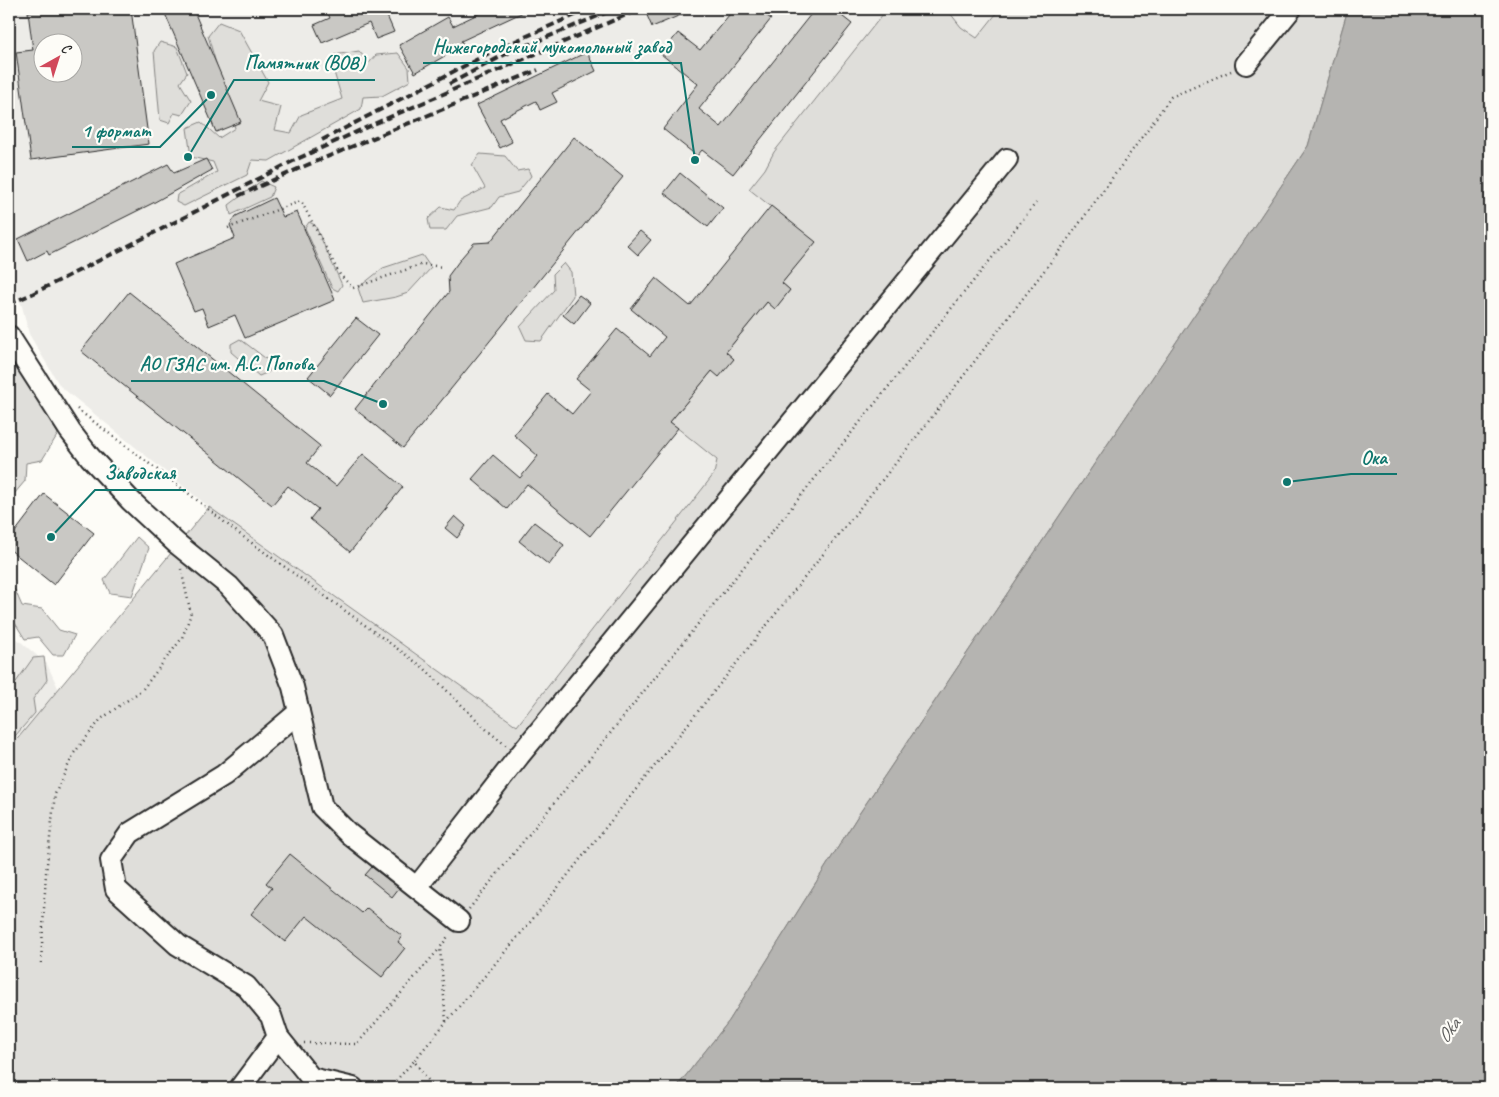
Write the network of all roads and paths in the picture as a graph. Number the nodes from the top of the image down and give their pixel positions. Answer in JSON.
{"nodes":[{"id":1,"x":1291,"y":9,"type":"edge"},
{"id":2,"x":1246,"y":64,"type":"joint"},
{"id":3,"x":1007,"y":159,"type":"dead end"},
{"id":4,"x":1036,"y":203,"type":"dead end"},
{"id":5,"x":228,"y":228,"type":"dead end"},
{"id":6,"x":442,"y":267,"type":"dead end"},
{"id":7,"x":9,"y":336,"type":"edge"},
{"id":8,"x":72,"y":406,"type":"dead end"},
{"id":9,"x":176,"y":543,"type":"junction"},
{"id":10,"x":299,"y":712,"type":"junction"},
{"id":11,"x":519,"y":756,"type":"junction"},
{"id":12,"x":417,"y":887,"type":"junction"},
{"id":13,"x":459,"y":921,"type":"junction"},
{"id":14,"x":440,"y":948,"type":"junction"},
{"id":15,"x":41,"y":963,"type":"dead end"},
{"id":16,"x":446,"y":1022,"type":"junction"},
{"id":17,"x":278,"y":1037,"type":"junction"},
{"id":18,"x":414,"y":1061,"type":"junction"},
{"id":19,"x":240,"y":1088,"type":"edge"},
{"id":20,"x":353,"y":1088,"type":"edge"},
{"id":21,"x":389,"y":1088,"type":"edge"},
{"id":22,"x":434,"y":1088,"type":"edge"}],
"edges":[{"from":1,"to":2,"type":"lane"},
{"from":2,"to":16,"type":"path"},
{"from":3,"to":11,"type":"lane"},
{"from":4,"to":13,"type":"path"},
{"from":5,"to":6,"type":"path"},
{"from":7,"to":9,"type":"lane"},
{"from":8,"to":11,"type":"path"},
{"from":9,"to":10,"type":"lane"},
{"from":9,"to":15,"type":"path"},
{"from":10,"to":12,"type":"lane"},
{"from":10,"to":17,"type":"lane"},
{"from":11,"to":12,"type":"lane"},
{"from":12,"to":13,"type":"lane"},
{"from":13,"to":14,"type":"path"},
{"from":14,"to":16,"type":"path"},
{"from":14,"to":17,"type":"path"},
{"from":16,"to":18,"type":"path"},
{"from":17,"to":19,"type":"lane"},
{"from":17,"to":20,"type":"lane"},
{"from":18,"to":21,"type":"path"},
{"from":18,"to":22,"type":"path"}]}
